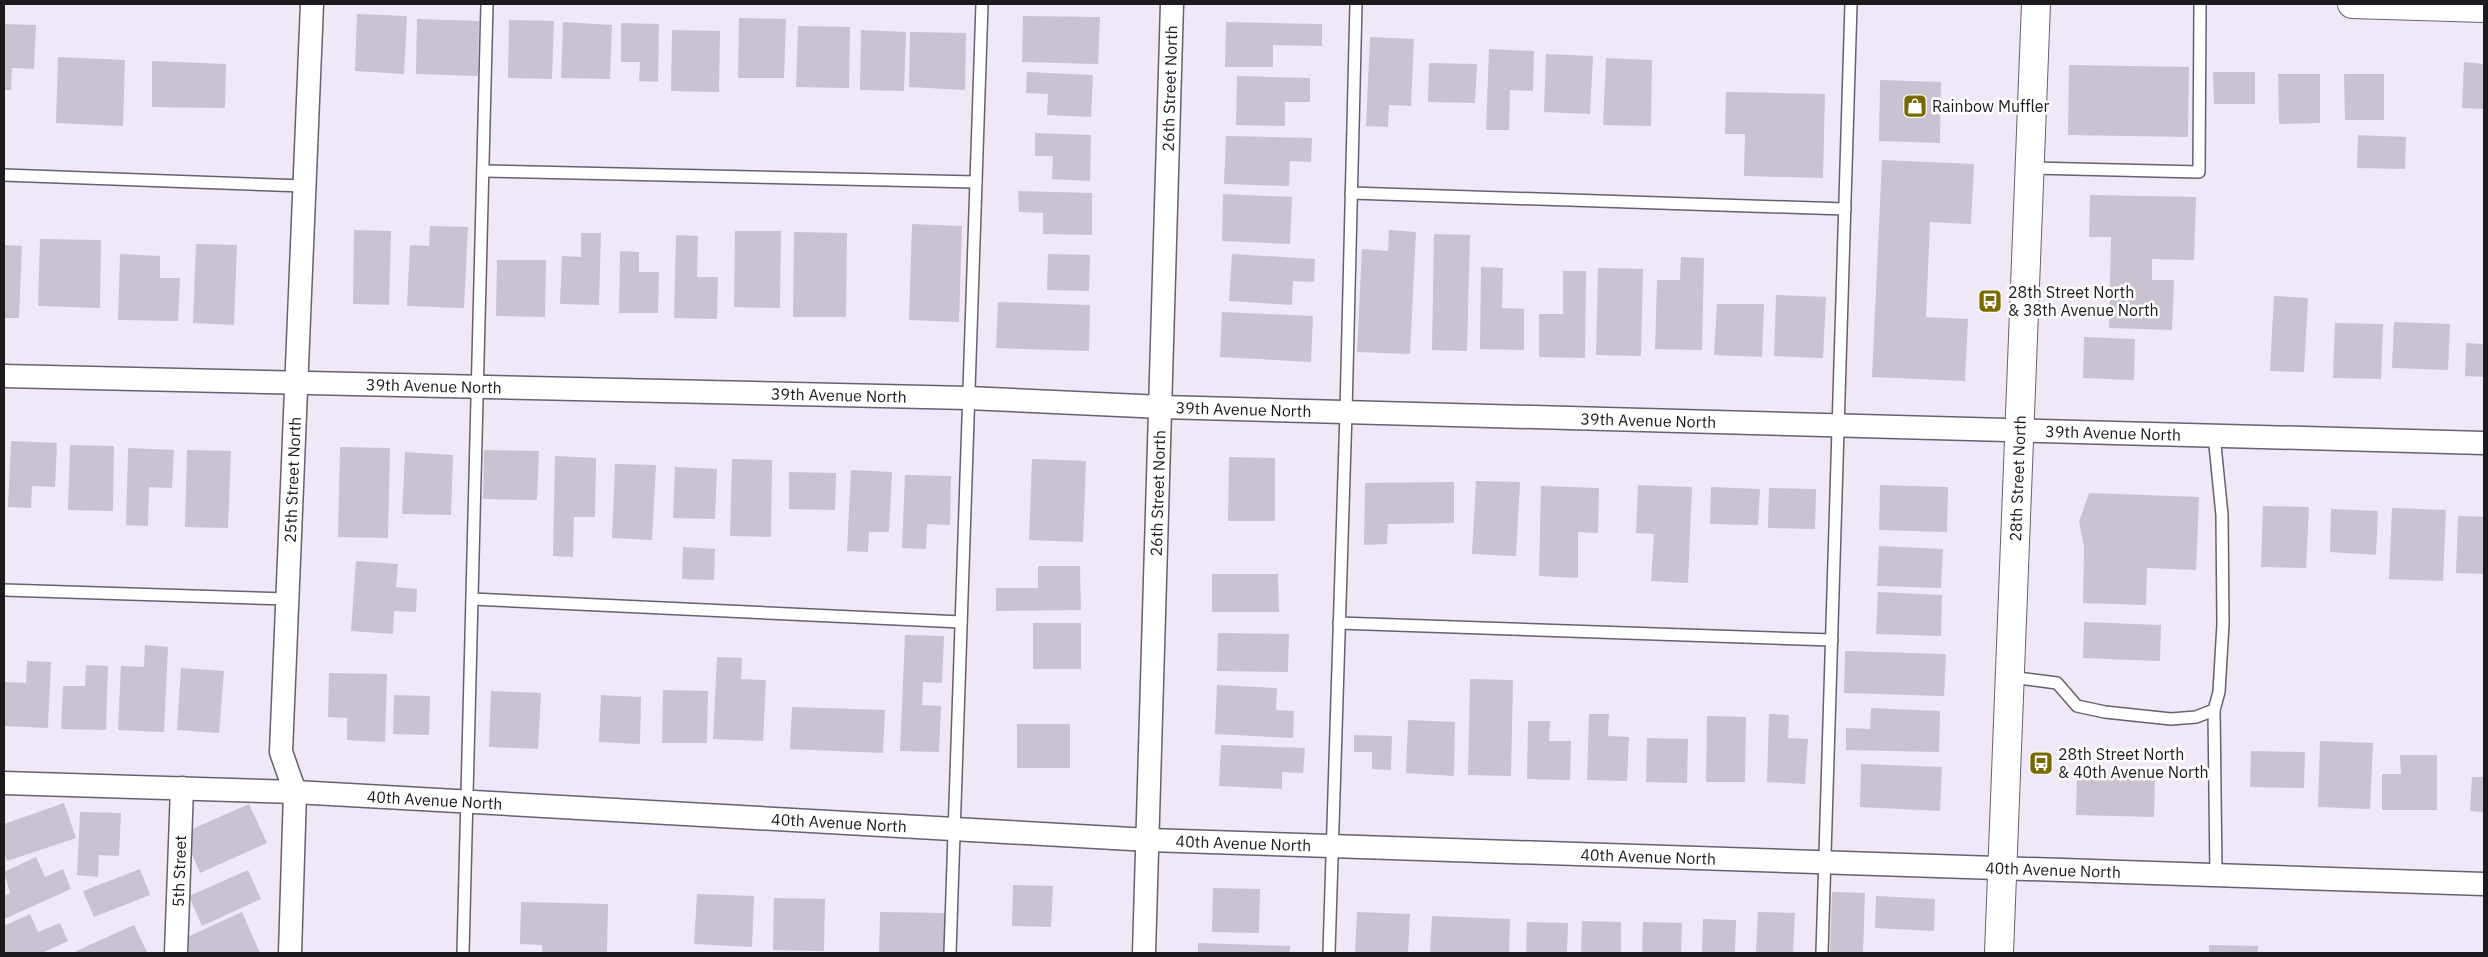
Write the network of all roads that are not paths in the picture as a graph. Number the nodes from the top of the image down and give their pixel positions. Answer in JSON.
{"nodes":[{"id":1,"x":312,"y":4,"type":"edge"},
{"id":2,"x":487,"y":4,"type":"edge"},
{"id":3,"x":982,"y":4,"type":"edge"},
{"id":4,"x":1172,"y":4,"type":"edge"},
{"id":5,"x":1356,"y":4,"type":"edge"},
{"id":6,"x":1851,"y":4,"type":"edge"},
{"id":7,"x":2036,"y":4,"type":"edge"},
{"id":8,"x":2200,"y":4,"type":"edge"},
{"id":9,"x":2352,"y":4,"type":"edge"},
{"id":10,"x":2484,"y":8,"type":"edge"},
{"id":11,"x":2030,"y":168,"type":"junction"},
{"id":12,"x":483,"y":171,"type":"junction"},
{"id":13,"x":4,"y":175,"type":"edge"},
{"id":14,"x":976,"y":182,"type":"junction"},
{"id":15,"x":304,"y":186,"type":"junction"},
{"id":16,"x":1351,"y":192,"type":"junction"},
{"id":17,"x":1845,"y":209,"type":"junction"},
{"id":18,"x":4,"y":376,"type":"edge"},
{"id":19,"x":296,"y":384,"type":"junction"},
{"id":20,"x":478,"y":389,"type":"junction"},
{"id":21,"x":968,"y":398,"type":"junction"},
{"id":22,"x":1162,"y":407,"type":"junction"},
{"id":23,"x":1346,"y":412,"type":"junction"},
{"id":24,"x":1838,"y":425,"type":"junction"},
{"id":25,"x":2020,"y":429,"type":"junction"},
{"id":26,"x":2214,"y":435,"type":"junction"},
{"id":27,"x":2484,"y":443,"type":"edge"},
{"id":28,"x":4,"y":590,"type":"edge"},
{"id":29,"x":472,"y":599,"type":"junction"},
{"id":30,"x":288,"y":600,"type":"junction"},
{"id":31,"x":961,"y":622,"type":"junction"},
{"id":32,"x":1339,"y":623,"type":"junction"},
{"id":33,"x":1832,"y":640,"type":"junction"},
{"id":34,"x":2010,"y":677,"type":"junction"},
{"id":35,"x":2214,"y":710,"type":"junction"},
{"id":36,"x":4,"y":783,"type":"edge"},
{"id":37,"x":182,"y":788,"type":"junction"},
{"id":38,"x":295,"y":792,"type":"junction"},
{"id":39,"x":467,"y":802,"type":"junction"},
{"id":40,"x":954,"y":830,"type":"junction"},
{"id":41,"x":1149,"y":840,"type":"junction"},
{"id":42,"x":1332,"y":846,"type":"junction"},
{"id":43,"x":1825,"y":861,"type":"junction"},
{"id":44,"x":2002,"y":867,"type":"junction"},
{"id":45,"x":2216,"y":874,"type":"junction"},
{"id":46,"x":2484,"y":884,"type":"edge"},
{"id":47,"x":176,"y":953,"type":"edge"},
{"id":48,"x":290,"y":953,"type":"edge"},
{"id":49,"x":463,"y":953,"type":"edge"},
{"id":50,"x":950,"y":953,"type":"edge"},
{"id":51,"x":1144,"y":953,"type":"edge"},
{"id":52,"x":1330,"y":953,"type":"edge"},
{"id":53,"x":1822,"y":953,"type":"edge"},
{"id":54,"x":1999,"y":953,"type":"edge"}],
"edges":[{"from":1,"to":15,"type":"street","name":"25th Street North"},
{"from":2,"to":12,"type":"lane"},
{"from":3,"to":14,"type":"lane"},
{"from":4,"to":22,"type":"street","name":"26th Street North"},
{"from":5,"to":16,"type":"lane"},
{"from":6,"to":17,"type":"lane"},
{"from":7,"to":11,"type":"street","name":"28th Street North"},
{"from":8,"to":11,"type":"lane"},
{"from":9,"to":10,"type":"street"},
{"from":11,"to":25,"type":"street","name":"28th Street North"},
{"from":12,"to":14,"type":"lane"},
{"from":12,"to":20,"type":"lane"},
{"from":13,"to":15,"type":"lane"},
{"from":14,"to":21,"type":"lane"},
{"from":15,"to":19,"type":"street","name":"25th Street North"},
{"from":16,"to":17,"type":"lane"},
{"from":16,"to":23,"type":"lane"},
{"from":17,"to":24,"type":"lane"},
{"from":18,"to":19,"type":"street","name":"39th Avenue North"},
{"from":19,"to":20,"type":"street","name":"39th Avenue North"},
{"from":19,"to":30,"type":"street","name":"25th Street North"},
{"from":20,"to":21,"type":"street","name":"39th Avenue North"},
{"from":20,"to":29,"type":"lane"},
{"from":21,"to":22,"type":"street","name":"39th Avenue North"},
{"from":21,"to":31,"type":"lane"},
{"from":22,"to":23,"type":"street","name":"39th Avenue North"},
{"from":22,"to":41,"type":"street","name":"26th Street North"},
{"from":23,"to":24,"type":"street","name":"39th Avenue North"},
{"from":23,"to":32,"type":"lane"},
{"from":24,"to":25,"type":"street","name":"39th Avenue North"},
{"from":24,"to":33,"type":"lane"},
{"from":25,"to":26,"type":"street","name":"39th Avenue North"},
{"from":25,"to":34,"type":"street","name":"28th Street North"},
{"from":26,"to":27,"type":"street","name":"39th Avenue North"},
{"from":26,"to":35,"type":"lane"},
{"from":28,"to":30,"type":"lane"},
{"from":29,"to":31,"type":"lane"},
{"from":29,"to":39,"type":"lane"},
{"from":30,"to":38,"type":"street","name":"25th Street North"},
{"from":31,"to":40,"type":"lane"},
{"from":32,"to":33,"type":"lane"},
{"from":32,"to":42,"type":"lane"},
{"from":33,"to":43,"type":"lane"},
{"from":34,"to":35,"type":"lane"},
{"from":34,"to":44,"type":"street","name":"28th Street North"},
{"from":35,"to":45,"type":"lane"},
{"from":36,"to":37,"type":"street","name":"40th Avenue North"},
{"from":37,"to":38,"type":"street","name":"40th Avenue North"},
{"from":37,"to":47,"type":"street","name":"5th Street"},
{"from":38,"to":39,"type":"street","name":"40th Avenue North"},
{"from":38,"to":48,"type":"street","name":"25th Street North"},
{"from":39,"to":40,"type":"street","name":"40th Avenue North"},
{"from":39,"to":49,"type":"lane"},
{"from":40,"to":41,"type":"street","name":"40th Avenue North"},
{"from":40,"to":50,"type":"lane"},
{"from":41,"to":42,"type":"street","name":"40th Avenue North"},
{"from":41,"to":51,"type":"street","name":"26th Street North"},
{"from":42,"to":43,"type":"street","name":"40th Avenue North"},
{"from":42,"to":52,"type":"lane"},
{"from":43,"to":44,"type":"street","name":"40th Avenue North"},
{"from":43,"to":53,"type":"lane"},
{"from":44,"to":45,"type":"street","name":"40th Avenue North"},
{"from":44,"to":54,"type":"street","name":"28th Street North"},
{"from":45,"to":46,"type":"street","name":"40th Avenue North"}]}
